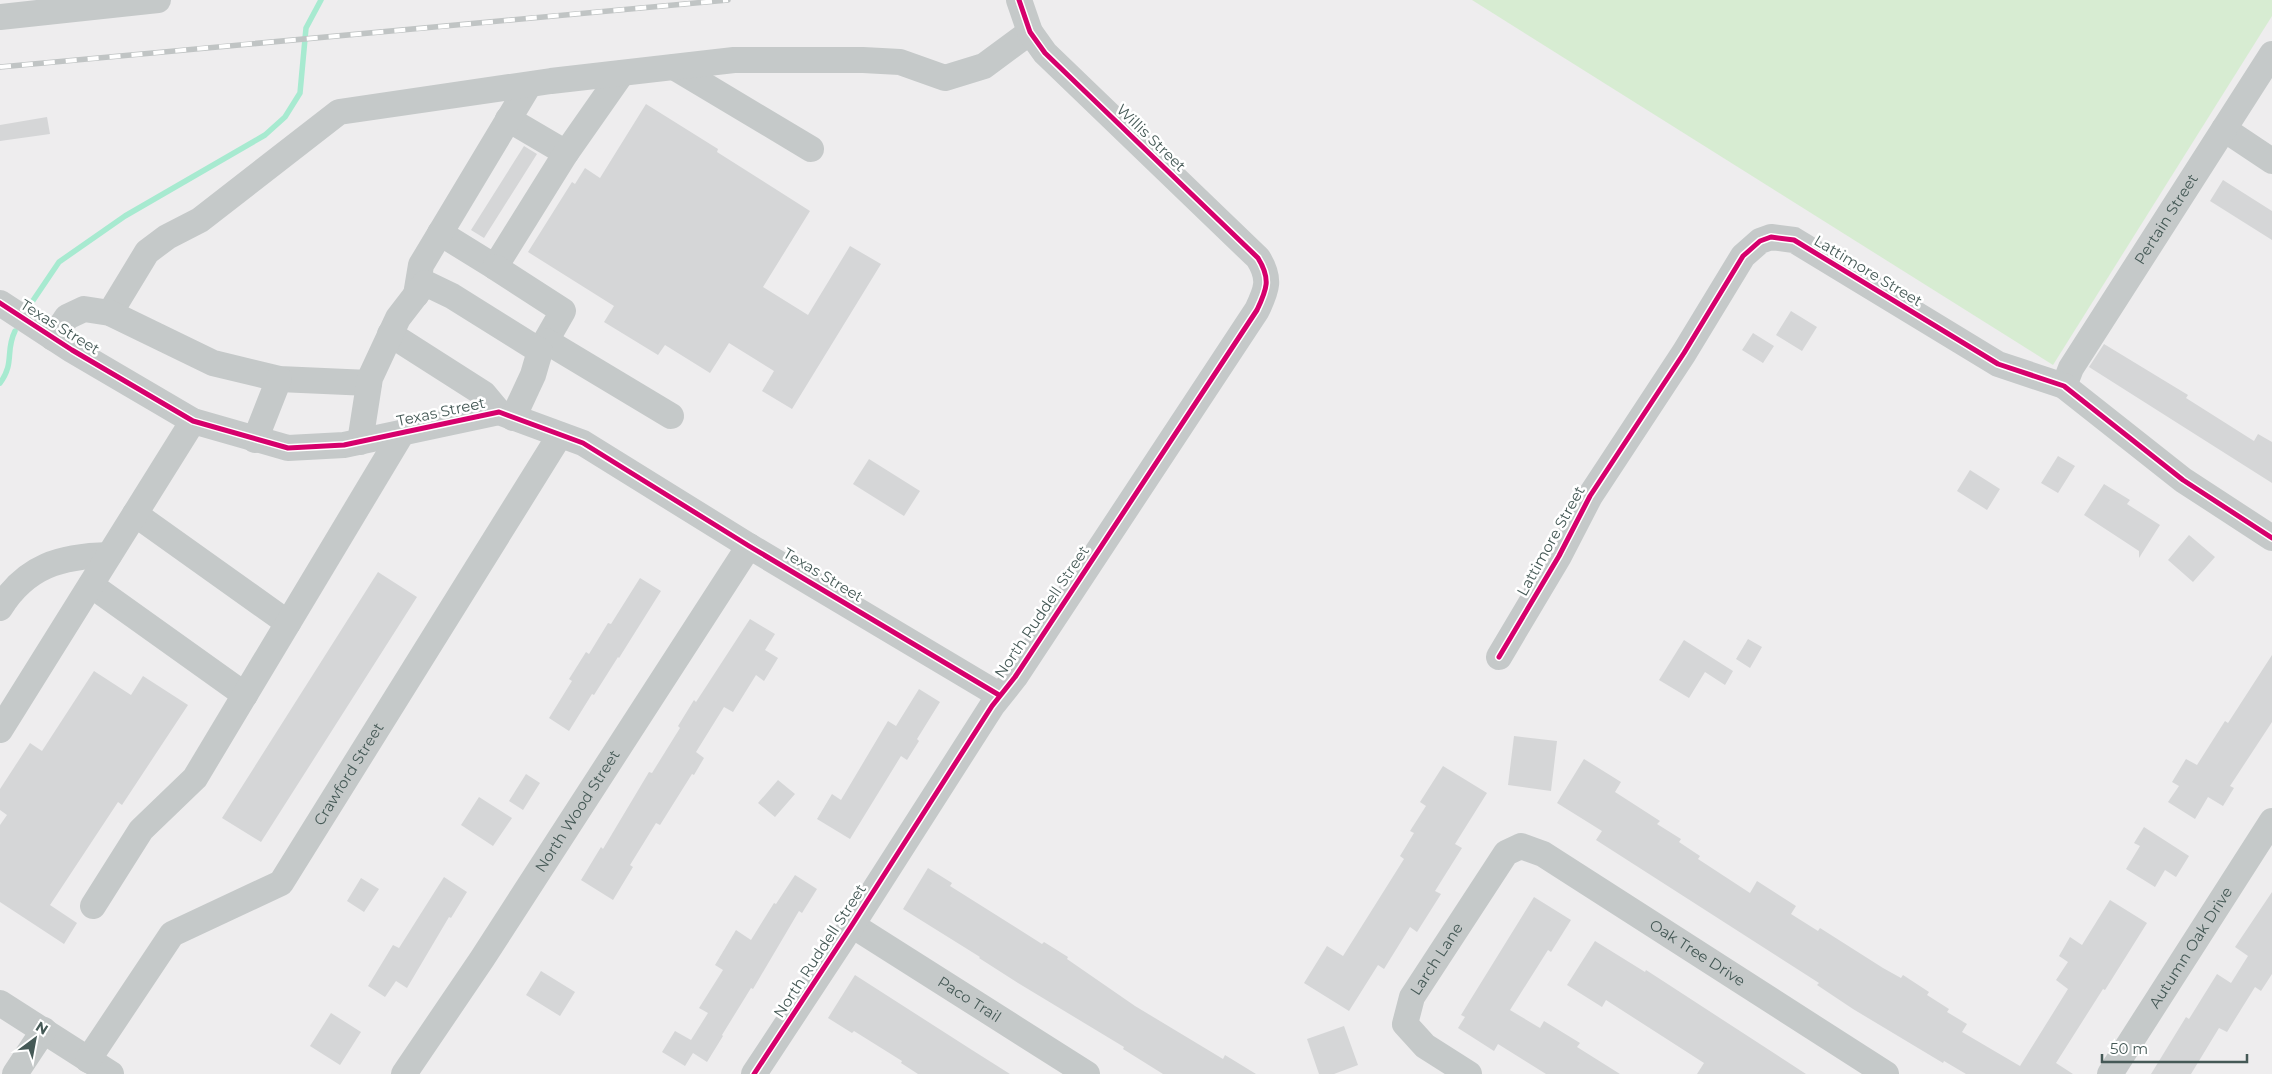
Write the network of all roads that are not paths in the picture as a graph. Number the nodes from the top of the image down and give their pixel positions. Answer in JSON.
{"nodes":[{"id":1,"x":158,"y":0,"type":"edge"},
{"id":2,"x":1019,"y":0,"type":"edge"},
{"id":3,"x":33,"y":6,"type":"edge"},
{"id":4,"x":0,"y":17,"type":"edge"},
{"id":5,"x":1030,"y":32,"type":"junction"},
{"id":6,"x":2272,"y":54,"type":"edge"},
{"id":7,"x":674,"y":67,"type":"junction"},
{"id":8,"x":622,"y":73,"type":"junction"},
{"id":9,"x":528,"y":84,"type":"junction"},
{"id":10,"x":508,"y":119,"type":"junction"},
{"id":11,"x":2224,"y":130,"type":"junction"},
{"id":12,"x":812,"y":149,"type":"dead end"},
{"id":13,"x":566,"y":153,"type":"junction"},
{"id":14,"x":2272,"y":161,"type":"edge"},
{"id":15,"x":440,"y":233,"type":"junction"},
{"id":16,"x":495,"y":267,"type":"junction"},
{"id":17,"x":1267,"y":290,"type":"joint"},
{"id":18,"x":416,"y":295,"type":"junction"},
{"id":19,"x":0,"y":303,"type":"edge"},
{"id":20,"x":110,"y":313,"type":"junction"},
{"id":21,"x":390,"y":334,"type":"junction"},
{"id":22,"x":53,"y":338,"type":"junction"},
{"id":23,"x":543,"y":346,"type":"junction"},
{"id":24,"x":279,"y":379,"type":"junction"},
{"id":25,"x":369,"y":383,"type":"junction"},
{"id":26,"x":2064,"y":386,"type":"junction"},
{"id":27,"x":506,"y":415,"type":"junction"},
{"id":28,"x":671,"y":416,"type":"dead end"},
{"id":29,"x":193,"y":421,"type":"junction"},
{"id":30,"x":402,"y":433,"type":"junction"},
{"id":31,"x":560,"y":434,"type":"junction"},
{"id":32,"x":256,"y":440,"type":"junction"},
{"id":33,"x":360,"y":442,"type":"junction"},
{"id":34,"x":135,"y":514,"type":"junction"},
{"id":35,"x":2272,"y":538,"type":"edge"},
{"id":36,"x":750,"y":546,"type":"junction"},
{"id":37,"x":109,"y":556,"type":"junction"},
{"id":38,"x":90,"y":585,"type":"junction"},
{"id":39,"x":0,"y":608,"type":"edge"},
{"id":40,"x":288,"y":623,"type":"junction"},
{"id":41,"x":1499,"y":657,"type":"dead end"},
{"id":42,"x":244,"y":695,"type":"junction"},
{"id":43,"x":999,"y":695,"type":"junction"},
{"id":44,"x":0,"y":730,"type":"edge"},
{"id":45,"x":2272,"y":822,"type":"edge"},
{"id":46,"x":1506,"y":853,"type":"joint"},
{"id":47,"x":93,"y":906,"type":"dead end"},
{"id":48,"x":852,"y":925,"type":"junction"},
{"id":49,"x":0,"y":1003,"type":"edge"},
{"id":50,"x":44,"y":1030,"type":"junction"},
{"id":51,"x":88,"y":1060,"type":"junction"},
{"id":52,"x":1440,"y":1066,"type":"edge"},
{"id":53,"x":15,"y":1074,"type":"edge"},
{"id":54,"x":111,"y":1074,"type":"edge"},
{"id":55,"x":404,"y":1074,"type":"edge"},
{"id":56,"x":754,"y":1074,"type":"edge"},
{"id":57,"x":1087,"y":1074,"type":"edge"},
{"id":58,"x":1469,"y":1074,"type":"edge"},
{"id":59,"x":1886,"y":1074,"type":"edge"},
{"id":60,"x":2110,"y":1074,"type":"edge"}],
"edges":[{"from":1,"to":3,"type":"street"},
{"from":2,"to":5,"type":"street","name":"Willis Street"},
{"from":3,"to":4,"type":"street"},
{"from":5,"to":7,"type":"street"},
{"from":5,"to":17,"type":"street","name":"Willis Street"},
{"from":6,"to":11,"type":"street","name":"Pertain Street"},
{"from":7,"to":8,"type":"street"},
{"from":7,"to":12,"type":"street"},
{"from":8,"to":9,"type":"street"},
{"from":8,"to":13,"type":"street"},
{"from":9,"to":10,"type":"street"},
{"from":9,"to":20,"type":"street"},
{"from":10,"to":13,"type":"street"},
{"from":10,"to":15,"type":"street"},
{"from":11,"to":14,"type":"street"},
{"from":11,"to":26,"type":"street","name":"Pertain Street"},
{"from":13,"to":16,"type":"street"},
{"from":15,"to":16,"type":"street"},
{"from":15,"to":18,"type":"street"},
{"from":16,"to":23,"type":"street"},
{"from":17,"to":43,"type":"street","name":"North Ruddell Street"},
{"from":18,"to":21,"type":"street"},
{"from":18,"to":23,"type":"street"},
{"from":19,"to":22,"type":"street","name":"Texas Street"},
{"from":20,"to":22,"type":"street"},
{"from":20,"to":24,"type":"street"},
{"from":21,"to":25,"type":"street"},
{"from":21,"to":27,"type":"street"},
{"from":22,"to":29,"type":"street","name":"Texas Street"},
{"from":23,"to":27,"type":"street"},
{"from":23,"to":28,"type":"street"},
{"from":24,"to":25,"type":"street"},
{"from":24,"to":32,"type":"street"},
{"from":25,"to":33,"type":"street"},
{"from":26,"to":35,"type":"street","name":"Lattimore Street"},
{"from":26,"to":41,"type":"street","name":"Lattimore Street"},
{"from":27,"to":30,"type":"street","name":"Texas Street"},
{"from":27,"to":31,"type":"street","name":"Texas Street"},
{"from":29,"to":32,"type":"street","name":"Texas Street"},
{"from":29,"to":34,"type":"street"},
{"from":30,"to":33,"type":"street","name":"Texas Street"},
{"from":30,"to":40,"type":"street"},
{"from":31,"to":36,"type":"street","name":"Texas Street"},
{"from":31,"to":51,"type":"street","name":"Crawford Street"},
{"from":32,"to":33,"type":"street","name":"Texas Street"},
{"from":34,"to":37,"type":"street"},
{"from":34,"to":40,"type":"street"},
{"from":36,"to":43,"type":"street","name":"Texas Street"},
{"from":36,"to":55,"type":"street","name":"North Wood Street"},
{"from":37,"to":38,"type":"street"},
{"from":37,"to":39,"type":"street"},
{"from":38,"to":42,"type":"street"},
{"from":38,"to":44,"type":"street"},
{"from":40,"to":42,"type":"street"},
{"from":42,"to":47,"type":"street"},
{"from":43,"to":48,"type":"street","name":"North Ruddell Street"},
{"from":45,"to":60,"type":"street","name":"Autumn Oak Drive"},
{"from":46,"to":52,"type":"street","name":"Larch Lane"},
{"from":46,"to":59,"type":"street","name":"Oak Tree Drive"},
{"from":48,"to":56,"type":"street","name":"North Ruddell Street"},
{"from":48,"to":57,"type":"street","name":"Paco Trail"},
{"from":49,"to":50,"type":"street"},
{"from":50,"to":51,"type":"street"},
{"from":50,"to":53,"type":"street"},
{"from":51,"to":54,"type":"street"},
{"from":52,"to":58,"type":"street"}]}
